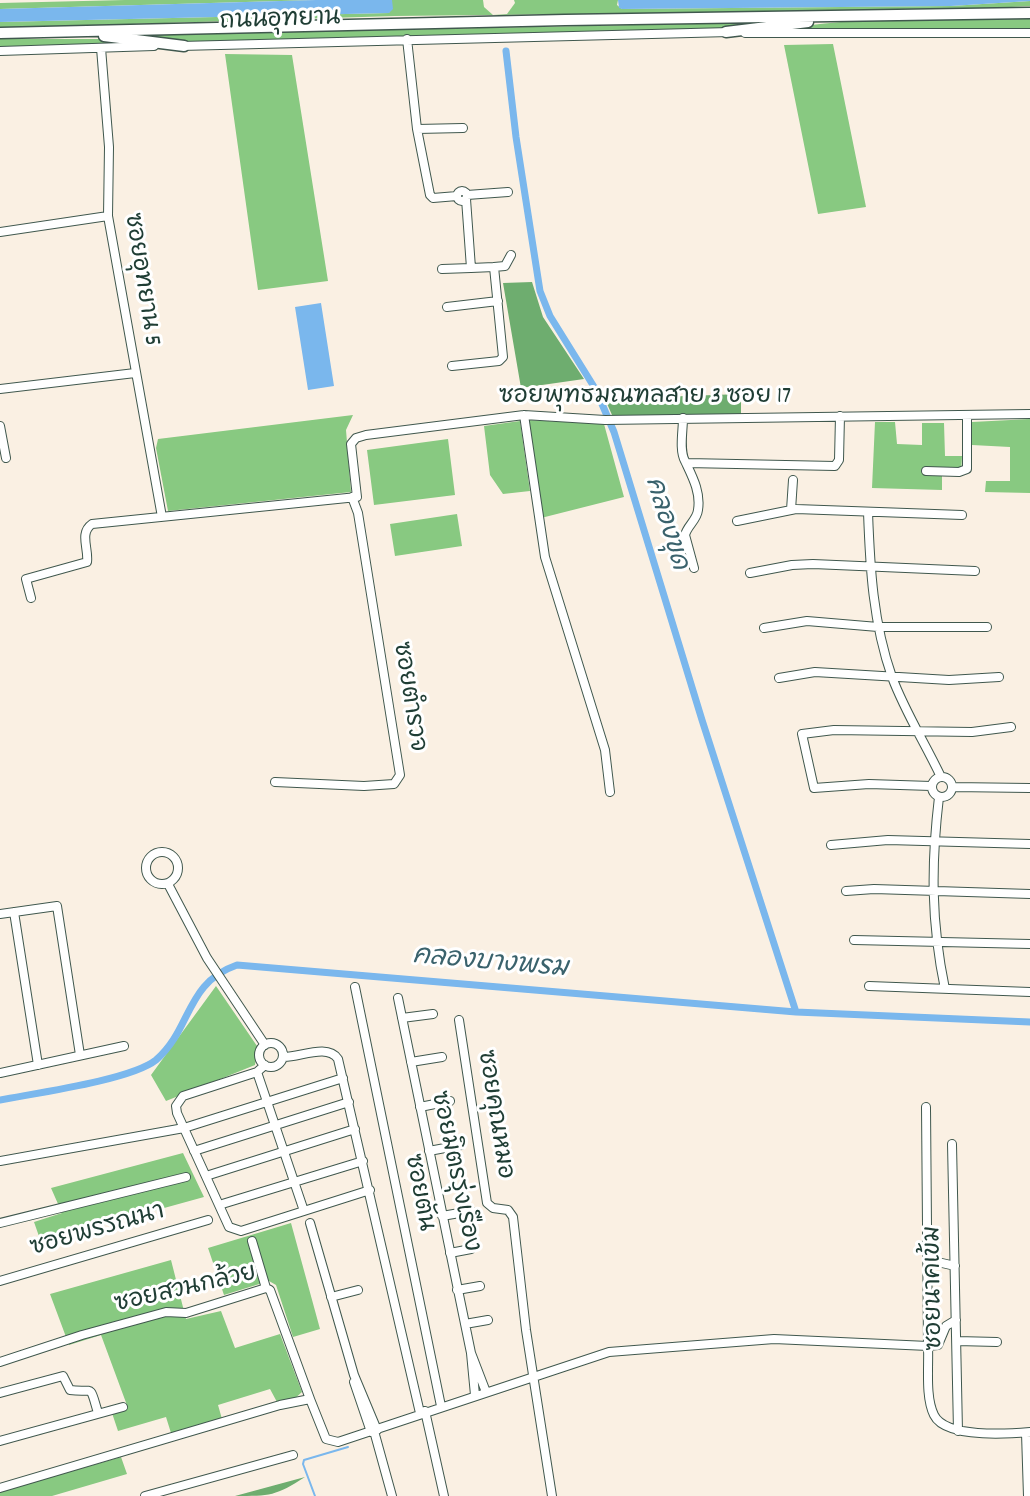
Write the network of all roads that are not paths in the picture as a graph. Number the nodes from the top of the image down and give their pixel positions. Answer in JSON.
{"nodes":[{"id":1,"x":1030,"y":13,"type":"edge"},
{"id":2,"x":844,"y":16,"type":"junction"},
{"id":3,"x":84,"y":32,"type":"junction"},
{"id":4,"x":726,"y":32,"type":"junction"},
{"id":5,"x":0,"y":33,"type":"edge"},
{"id":6,"x":1030,"y":33,"type":"edge"},
{"id":7,"x":407,"y":39,"type":"junction"},
{"id":8,"x":184,"y":45,"type":"junction"},
{"id":9,"x":101,"y":48,"type":"junction"},
{"id":10,"x":0,"y":51,"type":"edge"},
{"id":11,"x":463,"y":128,"type":"dead end"},
{"id":12,"x":417,"y":129,"type":"junction"},
{"id":13,"x":508,"y":192,"type":"dead end"},
{"id":14,"x":464,"y":197,"type":"junction"},
{"id":15,"x":108,"y":216,"type":"junction"},
{"id":16,"x":0,"y":232,"type":"edge"},
{"id":17,"x":511,"y":255,"type":"dead end"},
{"id":18,"x":494,"y":267,"type":"junction"},
{"id":19,"x":471,"y":268,"type":"junction"},
{"id":20,"x":442,"y":269,"type":"dead end"},
{"id":21,"x":498,"y":301,"type":"junction"},
{"id":22,"x":447,"y":307,"type":"dead end"},
{"id":23,"x":452,"y":366,"type":"dead end"},
{"id":24,"x":135,"y":373,"type":"junction"},
{"id":25,"x":0,"y":389,"type":"edge"},
{"id":26,"x":1030,"y":414,"type":"edge"},
{"id":27,"x":967,"y":415,"type":"junction"},
{"id":28,"x":524,"y":416,"type":"junction"},
{"id":29,"x":840,"y":416,"type":"junction"},
{"id":30,"x":683,"y":418,"type":"junction"},
{"id":31,"x":0,"y":426,"type":"edge"},
{"id":32,"x":6,"y":458,"type":"dead end"},
{"id":33,"x":687,"y":463,"type":"junction"},
{"id":34,"x":926,"y":471,"type":"dead end"},
{"id":35,"x":793,"y":480,"type":"dead end"},
{"id":36,"x":352,"y":497,"type":"junction"},
{"id":37,"x":791,"y":510,"type":"junction"},
{"id":38,"x":868,"y":512,"type":"junction"},
{"id":39,"x":962,"y":515,"type":"dead end"},
{"id":40,"x":162,"y":517,"type":"junction"},
{"id":41,"x":737,"y":521,"type":"dead end"},
{"id":42,"x":694,"y":568,"type":"dead end"},
{"id":43,"x":870,"y":568,"type":"junction"},
{"id":44,"x":975,"y":571,"type":"dead end"},
{"id":45,"x":750,"y":573,"type":"dead end"},
{"id":46,"x":32,"y":598,"type":"dead end"},
{"id":47,"x":878,"y":627,"type":"junction"},
{"id":48,"x":987,"y":627,"type":"dead end"},
{"id":49,"x":764,"y":628,"type":"dead end"},
{"id":50,"x":999,"y":677,"type":"dead end"},
{"id":51,"x":779,"y":678,"type":"dead end"},
{"id":52,"x":892,"y":678,"type":"junction"},
{"id":53,"x":1011,"y":727,"type":"dead end"},
{"id":54,"x":916,"y":732,"type":"junction"},
{"id":55,"x":941,"y":777,"type":"junction"},
{"id":56,"x":275,"y":782,"type":"dead end"},
{"id":57,"x":931,"y":786,"type":"junction"},
{"id":58,"x":952,"y":787,"type":"junction"},
{"id":59,"x":1030,"y":788,"type":"edge"},
{"id":60,"x":610,"y":792,"type":"dead end"},
{"id":61,"x":939,"y":797,"type":"junction"},
{"id":62,"x":934,"y":840,"type":"junction"},
{"id":63,"x":1030,"y":844,"type":"edge"},
{"id":64,"x":831,"y":845,"type":"dead end"},
{"id":65,"x":168,"y":884,"type":"junction"},
{"id":66,"x":932,"y":890,"type":"junction"},
{"id":67,"x":846,"y":891,"type":"dead end"},
{"id":68,"x":1030,"y":894,"type":"edge"},
{"id":69,"x":14,"y":912,"type":"junction"},
{"id":70,"x":0,"y":914,"type":"edge"},
{"id":71,"x":854,"y":940,"type":"dead end"},
{"id":72,"x":936,"y":941,"type":"junction"},
{"id":73,"x":1030,"y":944,"type":"edge"},
{"id":74,"x":869,"y":986,"type":"dead end"},
{"id":75,"x":355,"y":987,"type":"dead end"},
{"id":76,"x":945,"y":988,"type":"junction"},
{"id":77,"x":1030,"y":992,"type":"edge"},
{"id":78,"x":398,"y":998,"type":"dead end"},
{"id":79,"x":433,"y":1014,"type":"dead end"},
{"id":80,"x":402,"y":1018,"type":"junction"},
{"id":81,"x":459,"y":1020,"type":"dead end"},
{"id":82,"x":265,"y":1045,"type":"junction"},
{"id":83,"x":124,"y":1046,"type":"dead end"},
{"id":84,"x":80,"y":1055,"type":"junction"},
{"id":85,"x":283,"y":1057,"type":"junction"},
{"id":86,"x":442,"y":1057,"type":"dead end"},
{"id":87,"x":411,"y":1062,"type":"junction"},
{"id":88,"x":39,"y":1065,"type":"junction"},
{"id":89,"x":266,"y":1065,"type":"junction"},
{"id":90,"x":257,"y":1072,"type":"junction"},
{"id":91,"x":0,"y":1073,"type":"edge"},
{"id":92,"x":343,"y":1078,"type":"junction"},
{"id":93,"x":450,"y":1101,"type":"dead end"},
{"id":94,"x":267,"y":1102,"type":"junction"},
{"id":95,"x":349,"y":1102,"type":"junction"},
{"id":96,"x":420,"y":1107,"type":"junction"},
{"id":97,"x":926,"y":1107,"type":"dead end"},
{"id":98,"x":275,"y":1125,"type":"junction"},
{"id":99,"x":184,"y":1128,"type":"junction"},
{"id":100,"x":355,"y":1129,"type":"junction"},
{"id":101,"x":952,"y":1144,"type":"dead end"},
{"id":102,"x":461,"y":1145,"type":"dead end"},
{"id":103,"x":194,"y":1151,"type":"junction"},
{"id":104,"x":429,"y":1151,"type":"junction"},
{"id":105,"x":284,"y":1152,"type":"junction"},
{"id":106,"x":0,"y":1161,"type":"edge"},
{"id":107,"x":363,"y":1161,"type":"junction"},
{"id":108,"x":206,"y":1176,"type":"junction"},
{"id":109,"x":186,"y":1177,"type":"dead end"},
{"id":110,"x":294,"y":1182,"type":"junction"},
{"id":111,"x":370,"y":1190,"type":"junction"},
{"id":112,"x":219,"y":1204,"type":"junction"},
{"id":113,"x":304,"y":1211,"type":"junction"},
{"id":114,"x":471,"y":1211,"type":"dead end"},
{"id":115,"x":442,"y":1216,"type":"junction"},
{"id":116,"x":208,"y":1220,"type":"dead end"},
{"id":117,"x":0,"y":1223,"type":"edge"},
{"id":118,"x":310,"y":1223,"type":"dead end"},
{"id":119,"x":252,"y":1241,"type":"dead end"},
{"id":120,"x":471,"y":1249,"type":"dead end"},
{"id":121,"x":450,"y":1253,"type":"junction"},
{"id":122,"x":928,"y":1260,"type":"junction"},
{"id":123,"x":955,"y":1266,"type":"junction"},
{"id":124,"x":0,"y":1281,"type":"edge"},
{"id":125,"x":480,"y":1286,"type":"dead end"},
{"id":126,"x":266,"y":1288,"type":"junction"},
{"id":127,"x":358,"y":1290,"type":"dead end"},
{"id":128,"x":458,"y":1290,"type":"junction"},
{"id":129,"x":331,"y":1297,"type":"junction"},
{"id":130,"x":488,"y":1320,"type":"dead end"},
{"id":131,"x":956,"y":1320,"type":"junction"},
{"id":132,"x":465,"y":1324,"type":"junction"},
{"id":133,"x":957,"y":1341,"type":"junction"},
{"id":134,"x":998,"y":1342,"type":"dead end"},
{"id":135,"x":928,"y":1346,"type":"junction"},
{"id":136,"x":471,"y":1353,"type":"junction"},
{"id":137,"x":0,"y":1362,"type":"edge"},
{"id":138,"x":534,"y":1376,"type":"junction"},
{"id":139,"x":486,"y":1392,"type":"junction"},
{"id":140,"x":0,"y":1393,"type":"edge"},
{"id":141,"x":475,"y":1395,"type":"junction"},
{"id":142,"x":310,"y":1399,"type":"junction"},
{"id":143,"x":441,"y":1406,"type":"junction"},
{"id":144,"x":123,"y":1407,"type":"dead end"},
{"id":145,"x":422,"y":1412,"type":"junction"},
{"id":146,"x":98,"y":1413,"type":"junction"},
{"id":147,"x":374,"y":1431,"type":"junction"},
{"id":148,"x":958,"y":1431,"type":"junction"},
{"id":149,"x":1028,"y":1433,"type":"edge"},
{"id":150,"x":0,"y":1441,"type":"edge"},
{"id":151,"x":293,"y":1455,"type":"dead end"},
{"id":152,"x":0,"y":1488,"type":"edge"},
{"id":153,"x":1029,"y":1492,"type":"edge"},
{"id":154,"x":145,"y":1496,"type":"edge"},
{"id":155,"x":392,"y":1496,"type":"edge"},
{"id":156,"x":444,"y":1496,"type":"edge"},
{"id":157,"x":552,"y":1496,"type":"edge"}],
"edges":[{"from":1,"to":2,"type":"main road","name":"ถนนอุทยาน"},
{"from":2,"to":3,"type":"main road","name":"ถนนอุทยาน"},
{"from":2,"to":4,"type":"main road"},
{"from":3,"to":5,"type":"main road","name":"ถนนอุทยาน"},
{"from":3,"to":8,"type":"main road"},
{"from":4,"to":6,"type":"street","name":"ถนนอุทยาน"},
{"from":4,"to":7,"type":"street","name":"ถนนอุทยาน"},
{"from":7,"to":8,"type":"street","name":"ถนนอุทยาน"},
{"from":7,"to":12,"type":"street"},
{"from":8,"to":9,"type":"street","name":"ถนนอุทยาน"},
{"from":9,"to":10,"type":"street","name":"ถนนอุทยาน"},
{"from":9,"to":15,"type":"street","name":"ซอยอุทยาน 5"},
{"from":11,"to":12,"type":"street"},
{"from":12,"to":14,"type":"street"},
{"from":13,"to":14,"type":"street"},
{"from":14,"to":19,"type":"street"},
{"from":15,"to":16,"type":"street"},
{"from":15,"to":24,"type":"street","name":"ซอยอุทยาน 5"},
{"from":17,"to":18,"type":"street"},
{"from":18,"to":19,"type":"street"},
{"from":18,"to":21,"type":"street"},
{"from":19,"to":20,"type":"street"},
{"from":21,"to":22,"type":"street"},
{"from":21,"to":23,"type":"street"},
{"from":24,"to":25,"type":"street"},
{"from":24,"to":40,"type":"street","name":"ซอยอุทยาน 5"},
{"from":26,"to":27,"type":"street","name":"ซอยพุทธมณฑลสาย 3 ซอย 17"},
{"from":27,"to":29,"type":"street","name":"ซอยพุทธมณฑลสาย 3 ซอย 17"},
{"from":27,"to":34,"type":"street"},
{"from":28,"to":30,"type":"street","name":"ซอยพุทธมณฑลสาย 3 ซอย 17"},
{"from":28,"to":36,"type":"street","name":"ซอยพุทธมณฑลสาย 3 ซอย 17"},
{"from":28,"to":60,"type":"street"},
{"from":29,"to":30,"type":"street","name":"ซอยพุทธมณฑลสาย 3 ซอย 17"},
{"from":29,"to":33,"type":"street"},
{"from":30,"to":33,"type":"street"},
{"from":31,"to":32,"type":"street"},
{"from":33,"to":42,"type":"street"},
{"from":35,"to":37,"type":"street"},
{"from":36,"to":40,"type":"street"},
{"from":36,"to":56,"type":"street","name":"ซอยตำรวจ"},
{"from":37,"to":38,"type":"street"},
{"from":37,"to":41,"type":"street"},
{"from":38,"to":39,"type":"street"},
{"from":38,"to":43,"type":"street"},
{"from":40,"to":46,"type":"street"},
{"from":43,"to":44,"type":"street"},
{"from":43,"to":45,"type":"street"},
{"from":43,"to":47,"type":"street"},
{"from":47,"to":48,"type":"street"},
{"from":47,"to":49,"type":"street"},
{"from":47,"to":52,"type":"street"},
{"from":50,"to":52,"type":"street"},
{"from":51,"to":52,"type":"street"},
{"from":52,"to":54,"type":"street"},
{"from":53,"to":54,"type":"street"},
{"from":54,"to":55,"type":"street"},
{"from":54,"to":57,"type":"street"},
{"from":55,"to":57,"type":"street"},
{"from":55,"to":58,"type":"street"},
{"from":57,"to":61,"type":"street"},
{"from":58,"to":59,"type":"street"},
{"from":58,"to":61,"type":"street"},
{"from":61,"to":62,"type":"street"},
{"from":62,"to":63,"type":"street"},
{"from":62,"to":64,"type":"street"},
{"from":62,"to":66,"type":"street"},
{"from":65,"to":65,"type":"street"},
{"from":65,"to":82,"type":"street"},
{"from":66,"to":67,"type":"street"},
{"from":66,"to":68,"type":"street"},
{"from":66,"to":72,"type":"street"},
{"from":69,"to":70,"type":"street"},
{"from":69,"to":84,"type":"street"},
{"from":69,"to":88,"type":"street"},
{"from":71,"to":72,"type":"street"},
{"from":72,"to":73,"type":"street"},
{"from":72,"to":76,"type":"street"},
{"from":74,"to":76,"type":"street"},
{"from":75,"to":143,"type":"street","name":"ซอยตัน"},
{"from":76,"to":77,"type":"street"},
{"from":78,"to":80,"type":"street","name":"ซอยมิตรรุ่งเรือง"},
{"from":79,"to":80,"type":"street"},
{"from":80,"to":87,"type":"street","name":"ซอยมิตรรุ่งเรือง"},
{"from":81,"to":138,"type":"street","name":"ซอยคุณหมอ"},
{"from":82,"to":85,"type":"street"},
{"from":82,"to":89,"type":"street"},
{"from":83,"to":84,"type":"street"},
{"from":84,"to":88,"type":"street"},
{"from":85,"to":89,"type":"street"},
{"from":85,"to":92,"type":"street"},
{"from":86,"to":87,"type":"street"},
{"from":87,"to":96,"type":"street","name":"ซอยมิตรรุ่งเรือง"},
{"from":88,"to":91,"type":"street"},
{"from":89,"to":90,"type":"street"},
{"from":90,"to":94,"type":"street"},
{"from":90,"to":99,"type":"street"},
{"from":92,"to":94,"type":"street"},
{"from":92,"to":95,"type":"street"},
{"from":93,"to":96,"type":"street"},
{"from":94,"to":98,"type":"street"},
{"from":94,"to":99,"type":"street"},
{"from":95,"to":98,"type":"street"},
{"from":95,"to":100,"type":"street"},
{"from":96,"to":104,"type":"street","name":"ซอยมิตรรุ่งเรือง"},
{"from":97,"to":122,"type":"street"},
{"from":98,"to":103,"type":"street"},
{"from":98,"to":105,"type":"street"},
{"from":99,"to":103,"type":"street"},
{"from":99,"to":106,"type":"street"},
{"from":100,"to":105,"type":"street"},
{"from":100,"to":107,"type":"street"},
{"from":101,"to":123,"type":"street","name":"ซอยนาคเข้ม"},
{"from":102,"to":104,"type":"street"},
{"from":103,"to":108,"type":"street"},
{"from":104,"to":115,"type":"street","name":"ซอยมิตรรุ่งเรือง"},
{"from":105,"to":108,"type":"street"},
{"from":105,"to":110,"type":"street"},
{"from":107,"to":110,"type":"street"},
{"from":107,"to":111,"type":"street"},
{"from":108,"to":112,"type":"street"},
{"from":109,"to":117,"type":"street"},
{"from":110,"to":112,"type":"street"},
{"from":110,"to":113,"type":"street"},
{"from":111,"to":113,"type":"street"},
{"from":111,"to":145,"type":"street"},
{"from":112,"to":113,"type":"street"},
{"from":114,"to":115,"type":"street"},
{"from":115,"to":121,"type":"street","name":"ซอยมิตรรุ่งเรือง"},
{"from":116,"to":124,"type":"street","name":"ซอยพรรณนา"},
{"from":118,"to":129,"type":"street"},
{"from":119,"to":126,"type":"street"},
{"from":120,"to":121,"type":"street"},
{"from":121,"to":128,"type":"street","name":"ซอยมิตรรุ่งเรือง"},
{"from":122,"to":123,"type":"street"},
{"from":122,"to":135,"type":"street"},
{"from":123,"to":131,"type":"street","name":"ซอยนาคเข้ม"},
{"from":125,"to":128,"type":"street"},
{"from":126,"to":137,"type":"street","name":"ซอยสวนกล้วย"},
{"from":126,"to":142,"type":"street","name":"ซอยสวนกล้วย"},
{"from":127,"to":129,"type":"street"},
{"from":128,"to":132,"type":"street","name":"ซอยมิตรรุ่งเรือง"},
{"from":129,"to":147,"type":"street"},
{"from":130,"to":132,"type":"street"},
{"from":131,"to":133,"type":"street","name":"ซอยนาคเข้ม"},
{"from":131,"to":135,"type":"street"},
{"from":132,"to":136,"type":"street","name":"ซอยมิตรรุ่งเรือง"},
{"from":133,"to":134,"type":"street"},
{"from":133,"to":148,"type":"street","name":"ซอยนาคเข้ม"},
{"from":135,"to":138,"type":"street"},
{"from":135,"to":148,"type":"street"},
{"from":136,"to":139,"type":"street","name":"ซอยมิตรรุ่งเรือง"},
{"from":136,"to":141,"type":"street","name":"ซอยมิตรรุ่งเรือง"},
{"from":138,"to":139,"type":"street"},
{"from":138,"to":157,"type":"street"},
{"from":139,"to":141,"type":"street"},
{"from":140,"to":146,"type":"street"},
{"from":141,"to":143,"type":"street"},
{"from":142,"to":147,"type":"street","name":"ซอยสวนกล้วย"},
{"from":142,"to":152,"type":"street"},
{"from":143,"to":145,"type":"street"},
{"from":144,"to":146,"type":"street"},
{"from":145,"to":147,"type":"street"},
{"from":145,"to":156,"type":"street"},
{"from":146,"to":150,"type":"street"},
{"from":147,"to":155,"type":"street"},
{"from":148,"to":149,"type":"street"},
{"from":149,"to":153,"type":"street"},
{"from":151,"to":154,"type":"street"}]}
